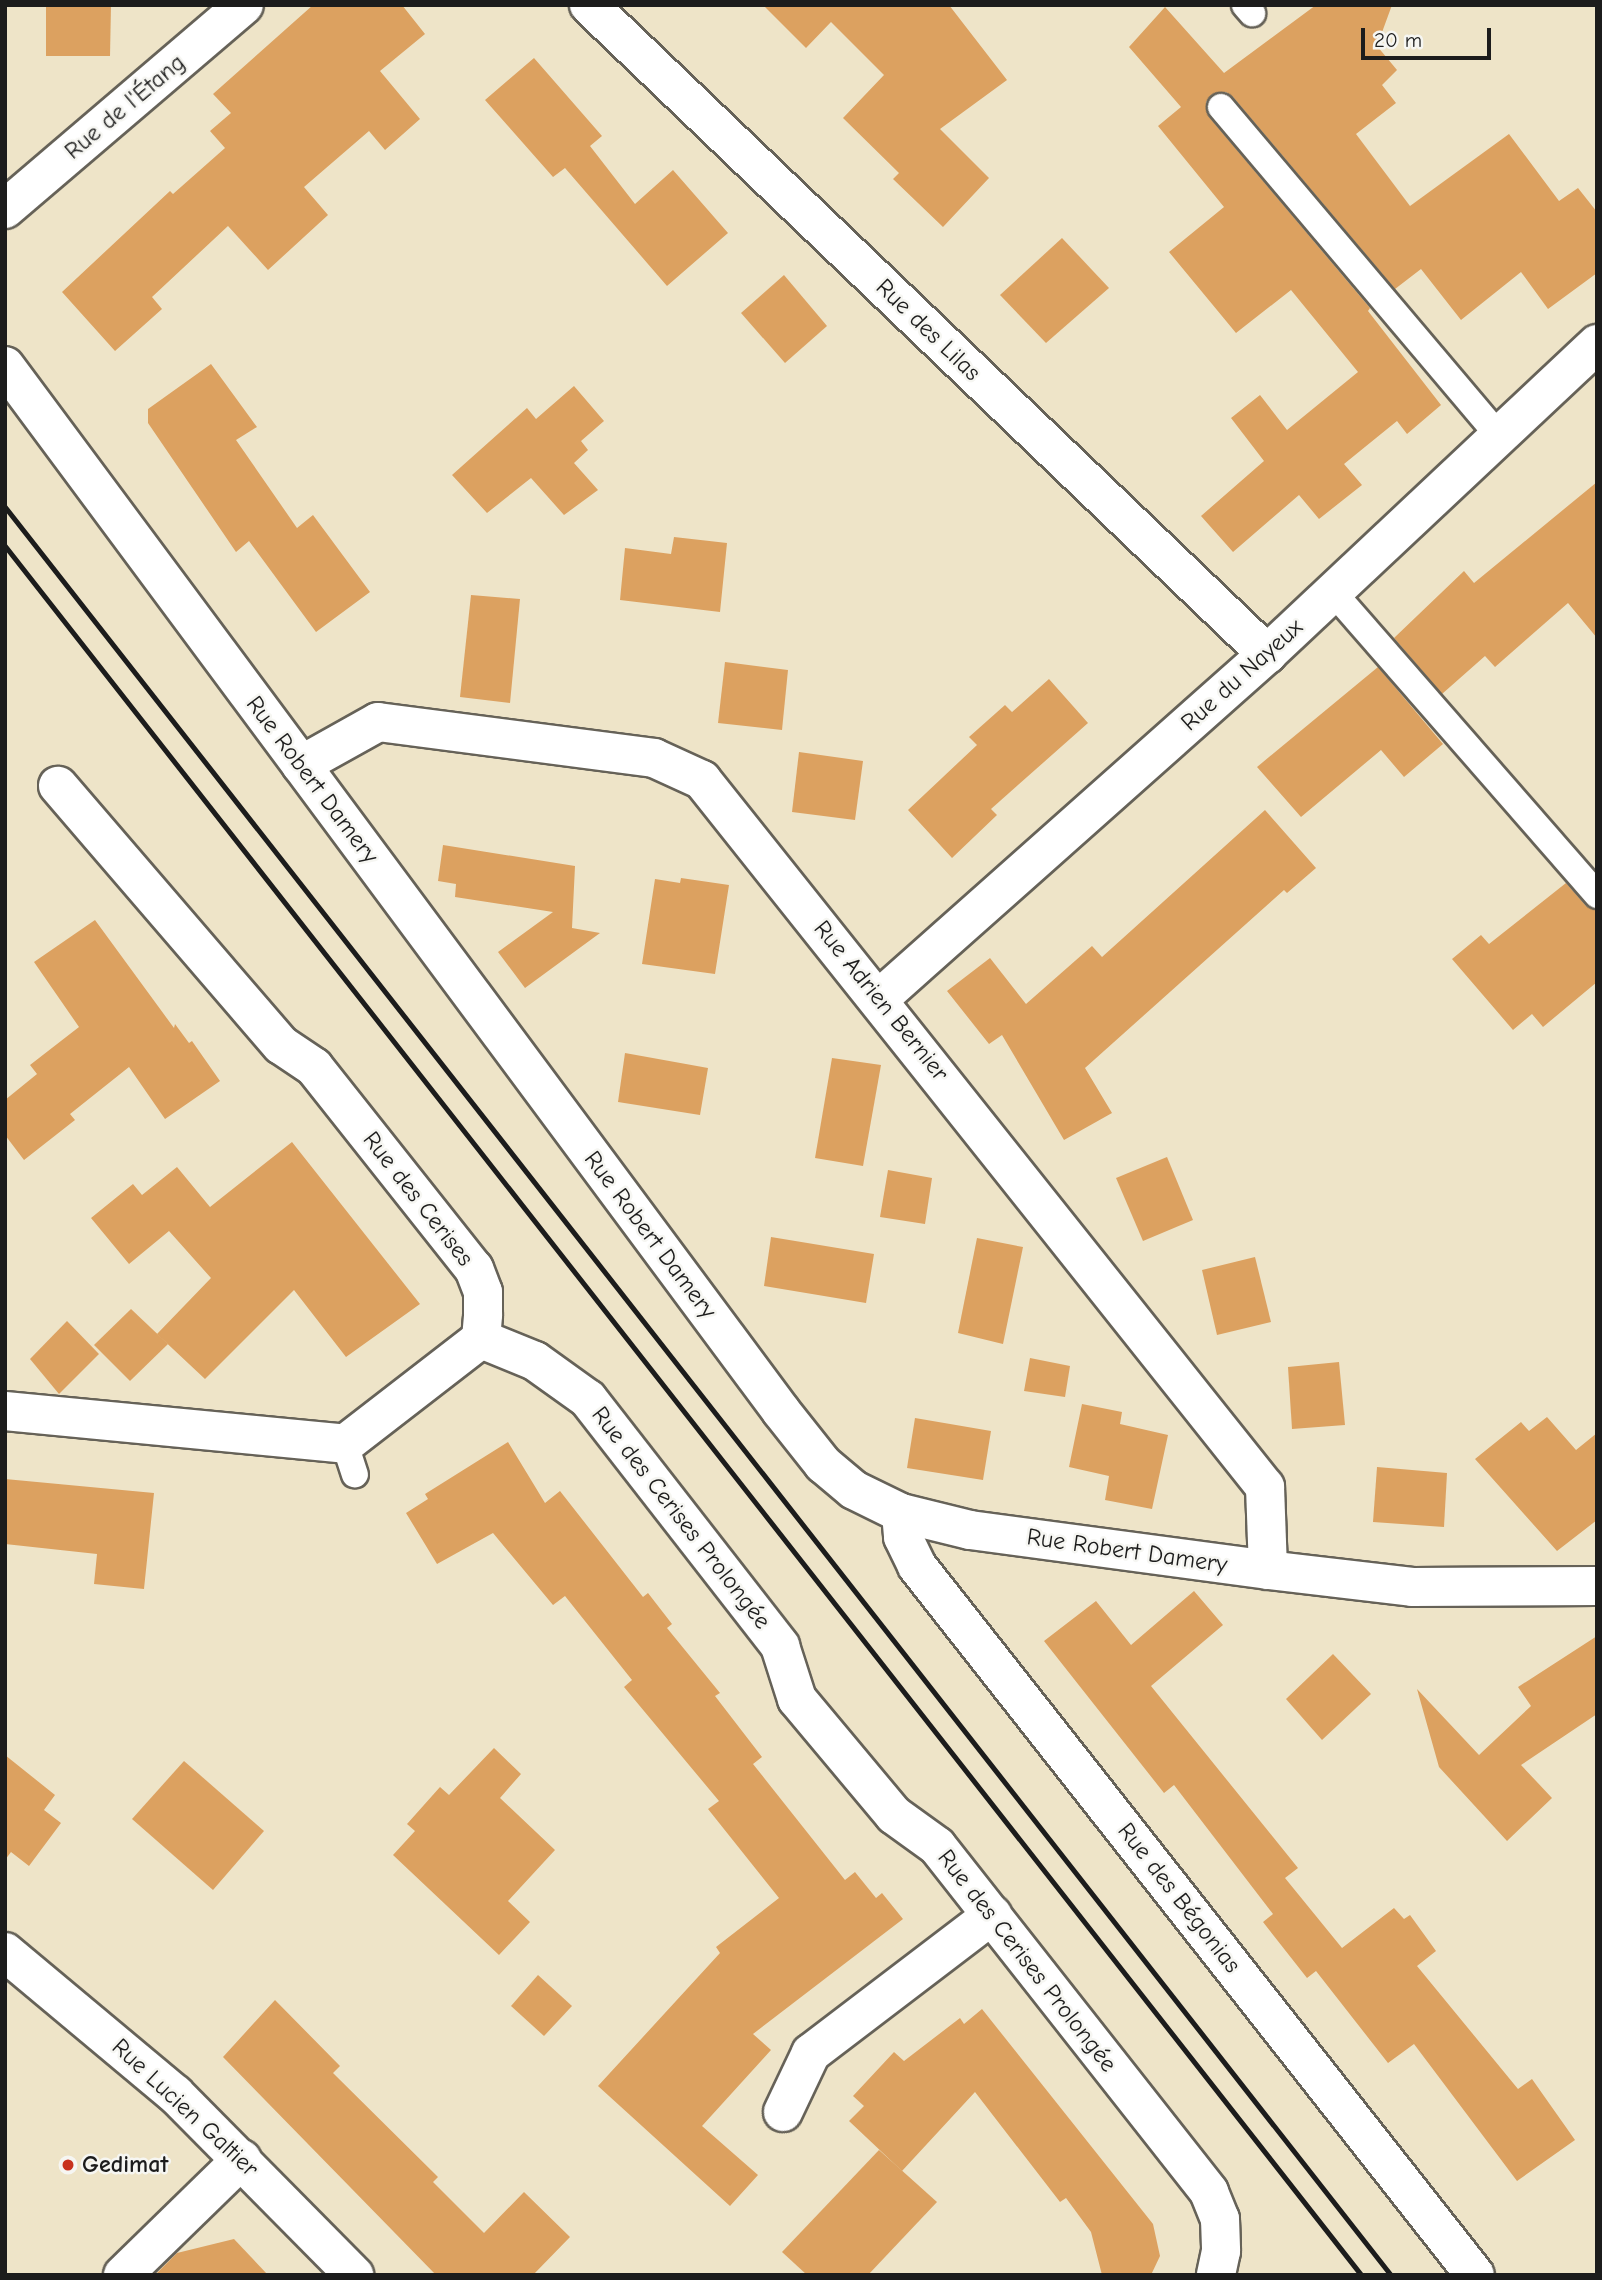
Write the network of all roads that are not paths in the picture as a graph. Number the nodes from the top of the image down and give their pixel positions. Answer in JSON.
{"nodes":[{"id":1,"x":244,"y":5,"type":"edge"},
{"id":2,"x":589,"y":5,"type":"edge"},
{"id":3,"x":1221,"y":107,"type":"dead end"},
{"id":4,"x":5,"y":209,"type":"edge"},
{"id":5,"x":1597,"y":344,"type":"edge"},
{"id":6,"x":5,"y":366,"type":"edge"},
{"id":7,"x":1498,"y":436,"type":"junction"},
{"id":8,"x":1333,"y":592,"type":"junction"},
{"id":9,"x":1267,"y":654,"type":"junction"},
{"id":10,"x":300,"y":765,"type":"junction"},
{"id":11,"x":58,"y":786,"type":"dead end"},
{"id":12,"x":1597,"y":895,"type":"edge"},
{"id":13,"x":880,"y":998,"type":"junction"},
{"id":14,"x":481,"y":1339,"type":"junction"},
{"id":15,"x":5,"y":1411,"type":"edge"},
{"id":16,"x":901,"y":1513,"type":"junction"},
{"id":17,"x":1268,"y":1570,"type":"junction"},
{"id":18,"x":1597,"y":1586,"type":"edge"},
{"id":19,"x":992,"y":1915,"type":"junction"},
{"id":20,"x":5,"y":1952,"type":"edge"},
{"id":21,"x":783,"y":2112,"type":"dead end"},
{"id":22,"x":242,"y":2159,"type":"junction"},
{"id":23,"x":123,"y":2275,"type":"edge"},
{"id":24,"x":354,"y":2275,"type":"edge"},
{"id":25,"x":1216,"y":2275,"type":"edge"},
{"id":26,"x":1475,"y":2275,"type":"edge"}],
"edges":[{"from":1,"to":4,"type":"street","name":"Rue de l'Étang"},
{"from":2,"to":9,"type":"street","name":"Rue des Lilas"},
{"from":3,"to":7,"type":"lane"},
{"from":5,"to":7,"type":"street","name":"Rue du Nayeux"},
{"from":6,"to":10,"type":"street","name":"Rue Robert Damery"},
{"from":7,"to":8,"type":"street","name":"Rue du Nayeux"},
{"from":8,"to":9,"type":"street","name":"Rue du Nayeux"},
{"from":8,"to":12,"type":"lane"},
{"from":9,"to":13,"type":"street","name":"Rue du Nayeux"},
{"from":10,"to":13,"type":"street","name":"Rue Adrien Bernier"},
{"from":10,"to":16,"type":"street","name":"Rue Robert Damery"},
{"from":11,"to":14,"type":"street","name":"Rue des Cerises"},
{"from":13,"to":17,"type":"street","name":"Rue Adrien Bernier"},
{"from":14,"to":15,"type":"street"},
{"from":14,"to":19,"type":"street","name":"Rue des Cerises Prolongée"},
{"from":16,"to":17,"type":"street","name":"Rue Robert Damery"},
{"from":16,"to":26,"type":"street","name":"Rue des Bégonias"},
{"from":17,"to":18,"type":"street","name":"Rue Robert Damery"},
{"from":19,"to":21,"type":"street"},
{"from":19,"to":25,"type":"street","name":"Rue des Cerises Prolongée"},
{"from":20,"to":22,"type":"street","name":"Rue Lucien Galtier"},
{"from":22,"to":23,"type":"street"},
{"from":22,"to":24,"type":"street","name":"Rue Lucien Galtier"}]}
